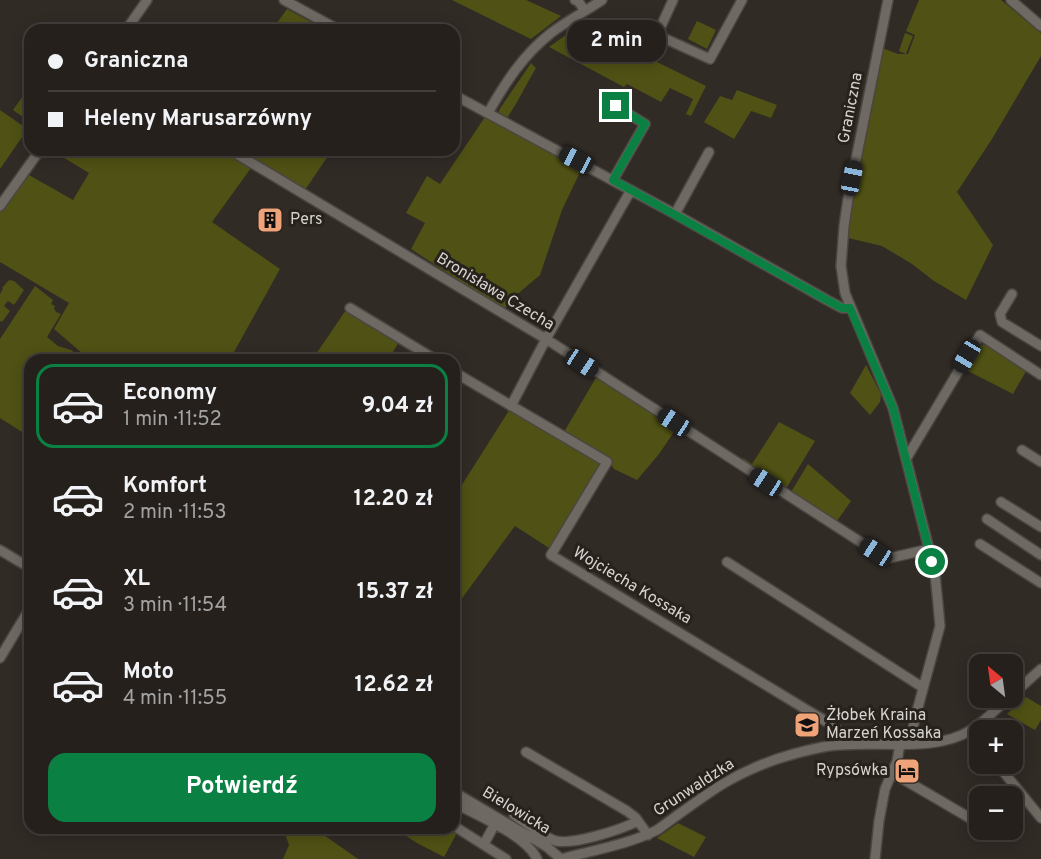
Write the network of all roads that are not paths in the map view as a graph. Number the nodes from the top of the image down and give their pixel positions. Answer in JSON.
{"nodes":[{"id":1,"x":147,"y":0,"type":"edge"},
{"id":2,"x":284,"y":0,"type":"edge"},
{"id":3,"x":575,"y":0,"type":"edge"},
{"id":4,"x":603,"y":0,"type":"edge"},
{"id":5,"x":673,"y":0,"type":"edge"},
{"id":6,"x":742,"y":0,"type":"edge"},
{"id":7,"x":888,"y":0,"type":"edge"},
{"id":8,"x":1012,"y":1,"type":"edge"},
{"id":9,"x":585,"y":11,"type":"junction"},
{"id":10,"x":130,"y":24,"type":"edge"},
{"id":11,"x":328,"y":24,"type":"edge"},
{"id":12,"x":1041,"y":26,"type":"edge"},
{"id":13,"x":460,"y":98,"type":"edge"},
{"id":14,"x":616,"y":106,"type":"dead end"},
{"id":15,"x":488,"y":113,"type":"junction"},
{"id":16,"x":709,"y":152,"type":"dead end"},
{"id":17,"x":36,"y":156,"type":"edge"},
{"id":18,"x":240,"y":156,"type":"edge"},
{"id":19,"x":613,"y":180,"type":"junction"},
{"id":20,"x":631,"y":190,"type":"junction"},
{"id":21,"x":0,"y":206,"type":"edge"},
{"id":22,"x":675,"y":214,"type":"junction"},
{"id":23,"x":1012,"y":294,"type":"dead end"},
{"id":24,"x":350,"y":308,"type":"dead end"},
{"id":25,"x":850,"y":308,"type":"junction"},
{"id":26,"x":546,"y":339,"type":"junction"},
{"id":27,"x":1041,"y":345,"type":"edge"},
{"id":28,"x":426,"y":354,"type":"edge"},
{"id":29,"x":1041,"y":375,"type":"edge"},
{"id":30,"x":460,"y":376,"type":"edge"},
{"id":31,"x":511,"y":406,"type":"junction"},
{"id":32,"x":1022,"y":450,"type":"dead end"},
{"id":33,"x":906,"y":459,"type":"junction"},
{"id":34,"x":1041,"y":462,"type":"edge"},
{"id":35,"x":1001,"y":502,"type":"dead end"},
{"id":36,"x":987,"y":519,"type":"dead end"},
{"id":37,"x":1041,"y":527,"type":"edge"},
{"id":38,"x":980,"y":544,"type":"dead end"},
{"id":39,"x":929,"y":549,"type":"junction"},
{"id":40,"x":0,"y":550,"type":"edge"},
{"id":41,"x":1041,"y":555,"type":"edge"},
{"id":42,"x":727,"y":562,"type":"dead end"},
{"id":43,"x":24,"y":564,"type":"edge"},
{"id":44,"x":1041,"y":583,"type":"edge"},
{"id":45,"x":24,"y":618,"type":"edge"},
{"id":46,"x":0,"y":658,"type":"edge"},
{"id":47,"x":1041,"y":669,"type":"edge"},
{"id":48,"x":1023,"y":685,"type":"edge"},
{"id":49,"x":922,"y":687,"type":"junction"},
{"id":50,"x":997,"y":708,"type":"edge"},
{"id":51,"x":983,"y":720,"type":"edge"},
{"id":52,"x":969,"y":731,"type":"edge"},
{"id":53,"x":912,"y":743,"type":"junction"},
{"id":54,"x":848,"y":744,"type":"junction"},
{"id":55,"x":900,"y":744,"type":"junction"},
{"id":56,"x":525,"y":752,"type":"dead end"},
{"id":57,"x":891,"y":772,"type":"junction"},
{"id":58,"x":1004,"y":774,"type":"edge"},
{"id":59,"x":460,"y":796,"type":"edge"},
{"id":60,"x":460,"y":805,"type":"edge"},
{"id":61,"x":514,"y":815,"type":"dead end"},
{"id":62,"x":969,"y":818,"type":"edge"},
{"id":63,"x":1041,"y":818,"type":"edge"},
{"id":64,"x":497,"y":821,"type":"junction"},
{"id":65,"x":638,"y":821,"type":"junction"},
{"id":66,"x":460,"y":830,"type":"edge"},
{"id":67,"x":648,"y":835,"type":"junction"},
{"id":68,"x":484,"y":844,"type":"junction"},
{"id":69,"x":506,"y":859,"type":"edge"},
{"id":70,"x":537,"y":859,"type":"edge"},
{"id":71,"x":561,"y":859,"type":"edge"},
{"id":72,"x":874,"y":859,"type":"edge"}],
"edges":[{"from":1,"to":10,"type":"street"},
{"from":2,"to":11,"type":"street"},
{"from":3,"to":9,"type":"street"},
{"from":4,"to":9,"type":"street"},
{"from":5,"to":6,"type":"street"},
{"from":7,"to":25,"type":"street","name":"Graniczna"},
{"from":8,"to":12,"type":"street"},
{"from":9,"to":15,"type":"street"},
{"from":13,"to":15,"type":"street"},
{"from":14,"to":19,"type":"street"},
{"from":15,"to":19,"type":"street"},
{"from":16,"to":22,"type":"street"},
{"from":17,"to":21,"type":"street"},
{"from":18,"to":26,"type":"street","name":"Bronisława Czecha"},
{"from":19,"to":20,"type":"street"},
{"from":20,"to":22,"type":"street"},
{"from":20,"to":26,"type":"street"},
{"from":22,"to":25,"type":"street"},
{"from":23,"to":27,"type":"street"},
{"from":24,"to":28,"type":"street"},
{"from":25,"to":33,"type":"street","name":"Graniczna"},
{"from":26,"to":31,"type":"street"},
{"from":26,"to":39,"type":"street","name":"Bronisława Czecha"},
{"from":29,"to":33,"type":"street"},
{"from":30,"to":31,"type":"street"},
{"from":31,"to":54,"type":"street","name":"Wojciecha Kossaka"},
{"from":32,"to":34,"type":"street"},
{"from":33,"to":39,"type":"street","name":"Graniczna"},
{"from":35,"to":37,"type":"street"},
{"from":36,"to":41,"type":"street"},
{"from":38,"to":44,"type":"street"},
{"from":39,"to":49,"type":"street","name":"Graniczna"},
{"from":40,"to":43,"type":"street"},
{"from":42,"to":49,"type":"street"},
{"from":45,"to":46,"type":"street"},
{"from":47,"to":48,"type":"street","name":"Grunwaldzka"},
{"from":49,"to":53,"type":"street","name":"Graniczna"},
{"from":50,"to":51,"type":"street","name":"Grunwaldzka"},
{"from":52,"to":53,"type":"street","name":"Grunwaldzka"},
{"from":53,"to":55,"type":"street","name":"Grunwaldzka"},
{"from":54,"to":55,"type":"street","name":"Grunwaldzka"},
{"from":54,"to":67,"type":"street","name":"Grunwaldzka"},
{"from":55,"to":57,"type":"street"},
{"from":56,"to":65,"type":"street"},
{"from":57,"to":62,"type":"street"},
{"from":57,"to":72,"type":"street"},
{"from":58,"to":63,"type":"street"},
{"from":59,"to":64,"type":"street","name":"Bielowicka"},
{"from":60,"to":64,"type":"street"},
{"from":61,"to":65,"type":"street"},
{"from":64,"to":68,"type":"street"},
{"from":64,"to":70,"type":"street"},
{"from":64,"to":71,"type":"street","name":"Bielowicka"},
{"from":65,"to":67,"type":"street"},
{"from":66,"to":68,"type":"street"},
{"from":67,"to":71,"type":"street","name":"Grunwaldzka"},
{"from":68,"to":69,"type":"street"}]}
